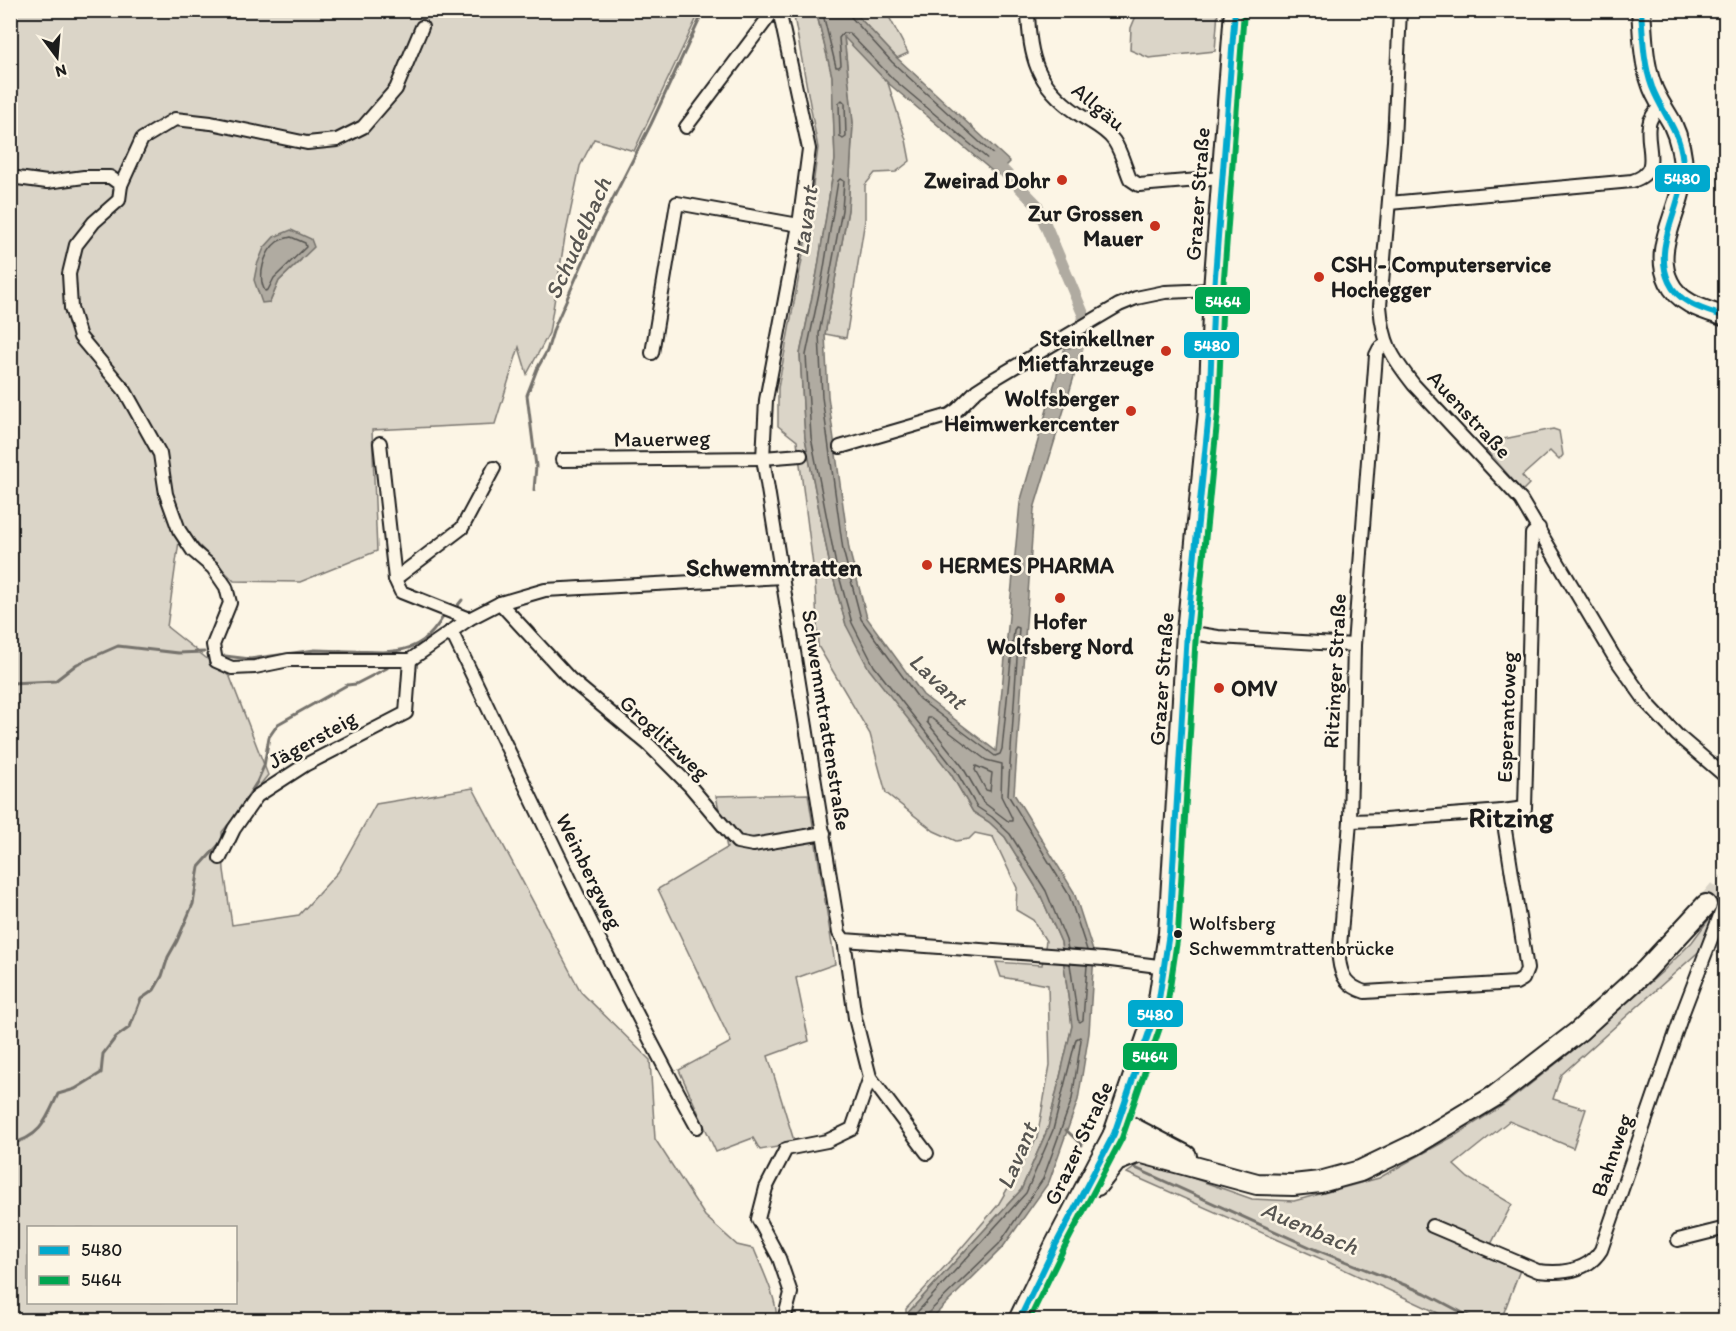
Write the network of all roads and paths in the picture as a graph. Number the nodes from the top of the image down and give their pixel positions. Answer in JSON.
{"nodes":[{"id":1,"x":774,"y":10,"type":"edge"},
{"id":2,"x":779,"y":10,"type":"edge"},
{"id":3,"x":1028,"y":10,"type":"edge"},
{"id":4,"x":1235,"y":10,"type":"edge"},
{"id":5,"x":1400,"y":10,"type":"edge"},
{"id":6,"x":1641,"y":10,"type":"edge"},
{"id":7,"x":422,"y":27,"type":"dead end"},
{"id":8,"x":1661,"y":105,"type":"junction"},
{"id":9,"x":686,"y":127,"type":"dead end"},
{"id":10,"x":10,"y":177,"type":"edge"},
{"id":11,"x":1222,"y":178,"type":"junction"},
{"id":12,"x":121,"y":185,"type":"junction"},
{"id":13,"x":1389,"y":203,"type":"junction"},
{"id":14,"x":799,"y":225,"type":"junction"},
{"id":15,"x":1214,"y":290,"type":"junction"},
{"id":16,"x":1725,"y":317,"type":"edge"},
{"id":17,"x":1386,"y":344,"type":"junction"},
{"id":18,"x":652,"y":353,"type":"dead end"},
{"id":19,"x":380,"y":442,"type":"dead end"},
{"id":20,"x":840,"y":447,"type":"dead end"},
{"id":21,"x":801,"y":455,"type":"dead end"},
{"id":22,"x":764,"y":458,"type":"junction"},
{"id":23,"x":562,"y":460,"type":"dead end"},
{"id":24,"x":494,"y":468,"type":"dead end"},
{"id":25,"x":1539,"y":528,"type":"junction"},
{"id":26,"x":783,"y":577,"type":"junction"},
{"id":27,"x":396,"y":579,"type":"junction"},
{"id":28,"x":500,"y":603,"type":"junction"},
{"id":29,"x":469,"y":619,"type":"junction"},
{"id":30,"x":451,"y":631,"type":"junction"},
{"id":31,"x":1187,"y":632,"type":"junction"},
{"id":32,"x":1354,"y":645,"type":"junction"},
{"id":33,"x":410,"y":660,"type":"junction"},
{"id":34,"x":1725,"y":777,"type":"edge"},
{"id":35,"x":1502,"y":811,"type":"junction"},
{"id":36,"x":1350,"y":821,"type":"junction"},
{"id":37,"x":824,"y":833,"type":"junction"},
{"id":38,"x":220,"y":858,"type":"dead end"},
{"id":39,"x":1725,"y":900,"type":"edge"},
{"id":40,"x":1706,"y":905,"type":"tunnel mouth"},
{"id":41,"x":844,"y":940,"type":"junction"},
{"id":42,"x":1166,"y":967,"type":"junction"},
{"id":43,"x":1365,"y":992,"type":"joint"},
{"id":44,"x":870,"y":1077,"type":"junction"},
{"id":45,"x":697,"y":1127,"type":"dead end"},
{"id":46,"x":1116,"y":1127,"type":"junction"},
{"id":47,"x":1139,"y":1152,"type":"junction"},
{"id":48,"x":927,"y":1153,"type":"dead end"},
{"id":49,"x":1217,"y":1173,"type":"junction"},
{"id":50,"x":1072,"y":1215,"type":"junction"},
{"id":51,"x":1432,"y":1226,"type":"dead end"},
{"id":52,"x":1725,"y":1228,"type":"edge"},
{"id":53,"x":1678,"y":1240,"type":"dead end"},
{"id":54,"x":784,"y":1320,"type":"edge"},
{"id":55,"x":1019,"y":1320,"type":"edge"}],
"edges":[{"from":1,"to":9,"type":"street"},
{"from":2,"to":14,"type":"street","name":"Schwemmtrattenstraße"},
{"from":3,"to":11,"type":"street","name":"Allgäu"},
{"from":4,"to":11,"type":"main road","name":"Grazer Straße"},
{"from":5,"to":13,"type":"street","name":"Auenstraße"},
{"from":6,"to":8,"type":"street"},
{"from":7,"to":12,"type":"street"},
{"from":8,"to":13,"type":"street"},
{"from":8,"to":16,"type":"street"},
{"from":10,"to":12,"type":"street"},
{"from":11,"to":15,"type":"main road","name":"Grazer Straße"},
{"from":12,"to":33,"type":"street"},
{"from":13,"to":17,"type":"street","name":"Auenstraße"},
{"from":14,"to":18,"type":"street"},
{"from":14,"to":22,"type":"street","name":"Schwemmtrattenstraße"},
{"from":15,"to":20,"type":"street"},
{"from":15,"to":31,"type":"main road","name":"Grazer Straße"},
{"from":17,"to":25,"type":"street","name":"Auenstraße"},
{"from":17,"to":32,"type":"street","name":"Ritzinger Straße"},
{"from":19,"to":27,"type":"street"},
{"from":21,"to":22,"type":"street","name":"Mauerweg"},
{"from":22,"to":23,"type":"street","name":"Mauerweg"},
{"from":22,"to":26,"type":"street","name":"Schwemmtrattenstraße"},
{"from":24,"to":27,"type":"street"},
{"from":25,"to":34,"type":"street","name":"Auenstraße"},
{"from":25,"to":35,"type":"street","name":"Esperantoweg"},
{"from":26,"to":28,"type":"street"},
{"from":26,"to":37,"type":"street","name":"Schwemmtrattenstraße"},
{"from":27,"to":29,"type":"street"},
{"from":28,"to":29,"type":"street"},
{"from":28,"to":37,"type":"street","name":"Groglitzweg"},
{"from":29,"to":30,"type":"street"},
{"from":30,"to":33,"type":"street"},
{"from":30,"to":45,"type":"street","name":"Weinbergweg"},
{"from":31,"to":32,"type":"street"},
{"from":31,"to":42,"type":"main road","name":"Grazer Straße"},
{"from":32,"to":36,"type":"street","name":"Ritzinger Straße"},
{"from":33,"to":38,"type":"street","name":"Jägersteig"},
{"from":35,"to":36,"type":"street"},
{"from":35,"to":43,"type":"street","name":"Esperantoweg"},
{"from":36,"to":43,"type":"street","name":"Ritzinger Straße"},
{"from":37,"to":41,"type":"street","name":"Schwemmtrattenstraße"},
{"from":39,"to":51,"type":"street","name":"Bahnweg"},
{"from":40,"to":49,"type":"main road"},
{"from":41,"to":42,"type":"street"},
{"from":41,"to":44,"type":"street","name":"Schwemmtrattenstraße"},
{"from":42,"to":46,"type":"main road","name":"Grazer Straße"},
{"from":44,"to":48,"type":"street"},
{"from":44,"to":54,"type":"street"},
{"from":46,"to":47,"type":"main road"},
{"from":46,"to":49,"type":"main road"},
{"from":46,"to":50,"type":"main road","name":"Grazer Straße"},
{"from":47,"to":49,"type":"main road"},
{"from":47,"to":50,"type":"main road"},
{"from":50,"to":55,"type":"main road","name":"Grazer Straße"},
{"from":52,"to":53,"type":"street"}]}
